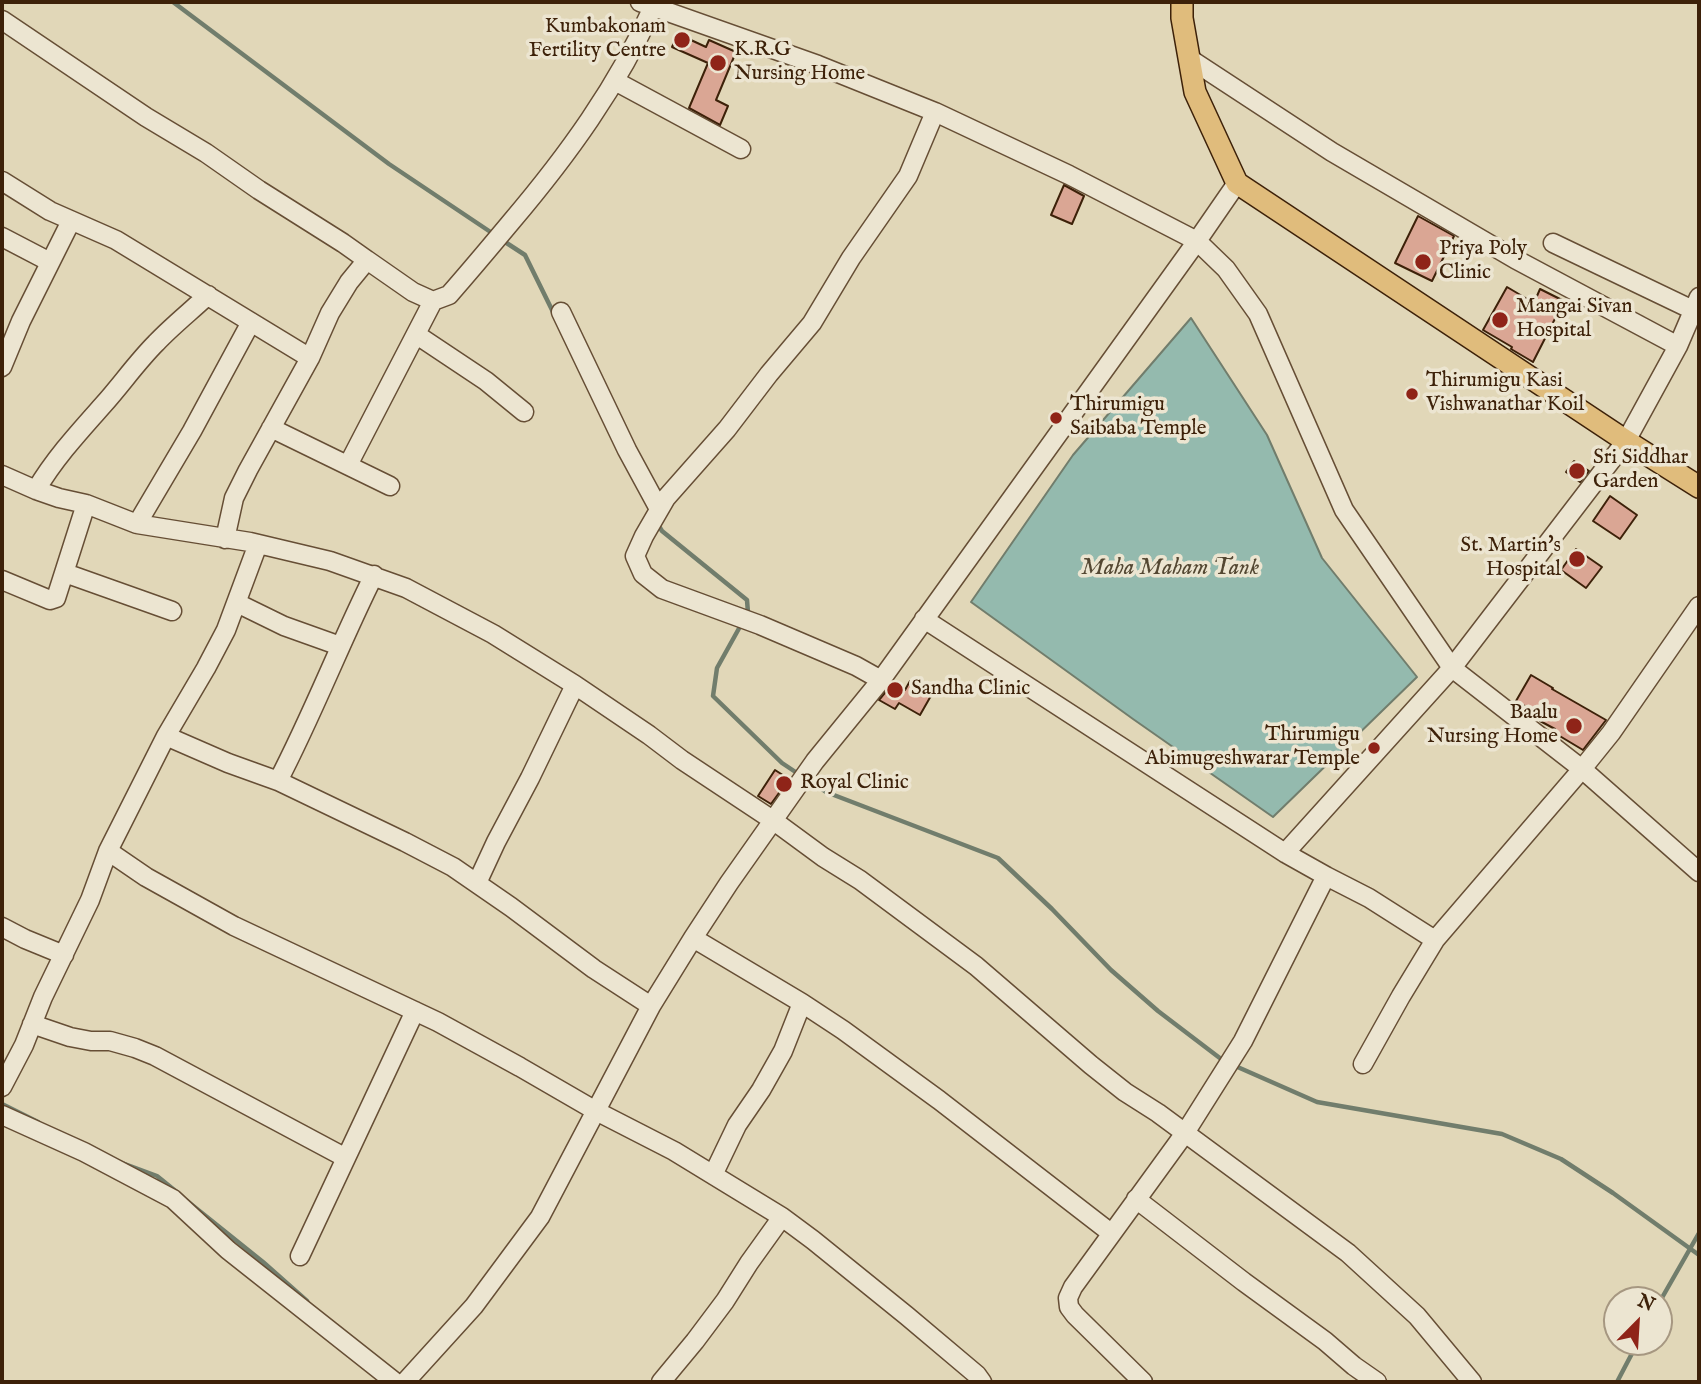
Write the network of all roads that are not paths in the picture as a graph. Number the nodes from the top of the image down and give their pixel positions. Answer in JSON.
{"nodes":[{"id":1,"x":1182,"y":2,"type":"edge"},
{"id":2,"x":659,"y":6,"type":"edge"},
{"id":3,"x":2,"y":20,"type":"edge"},
{"id":4,"x":1190,"y":59,"type":"junction"},
{"id":5,"x":615,"y":81,"type":"junction"},
{"id":6,"x":935,"y":112,"type":"junction"},
{"id":7,"x":741,"y":149,"type":"dead end"},
{"id":8,"x":2,"y":181,"type":"edge"},
{"id":9,"x":1237,"y":183,"type":"junction"},
{"id":10,"x":71,"y":221,"type":"junction"},
{"id":11,"x":2,"y":237,"type":"edge"},
{"id":12,"x":1197,"y":241,"type":"junction"},
{"id":13,"x":1553,"y":243,"type":"dead end"},
{"id":14,"x":367,"y":260,"type":"junction"},
{"id":15,"x":50,"y":262,"type":"junction"},
{"id":16,"x":208,"y":295,"type":"junction"},
{"id":17,"x":433,"y":301,"type":"junction"},
{"id":18,"x":1697,"y":307,"type":"edge"},
{"id":19,"x":561,"y":312,"type":"dead end"},
{"id":20,"x":251,"y":322,"type":"junction"},
{"id":21,"x":417,"y":335,"type":"junction"},
{"id":22,"x":1678,"y":346,"type":"junction"},
{"id":23,"x":310,"y":358,"type":"junction"},
{"id":24,"x":2,"y":367,"type":"edge"},
{"id":25,"x":524,"y":412,"type":"dead end"},
{"id":26,"x":271,"y":428,"type":"junction"},
{"id":27,"x":1626,"y":441,"type":"junction"},
{"id":28,"x":348,"y":466,"type":"junction"},
{"id":29,"x":2,"y":475,"type":"edge"},
{"id":30,"x":390,"y":486,"type":"dead end"},
{"id":31,"x":1699,"y":487,"type":"edge"},
{"id":32,"x":36,"y":490,"type":"junction"},
{"id":33,"x":662,"y":503,"type":"junction"},
{"id":34,"x":86,"y":504,"type":"junction"},
{"id":35,"x":138,"y":524,"type":"junction"},
{"id":36,"x":225,"y":539,"type":"junction"},
{"id":37,"x":258,"y":544,"type":"junction"},
{"id":38,"x":65,"y":573,"type":"junction"},
{"id":39,"x":374,"y":575,"type":"junction"},
{"id":40,"x":2,"y":580,"type":"edge"},
{"id":41,"x":237,"y":603,"type":"junction"},
{"id":42,"x":1699,"y":606,"type":"edge"},
{"id":43,"x":173,"y":611,"type":"dead end"},
{"id":44,"x":924,"y":619,"type":"junction"},
{"id":45,"x":340,"y":646,"type":"junction"},
{"id":46,"x":1452,"y":668,"type":"junction"},
{"id":47,"x":881,"y":680,"type":"junction"},
{"id":48,"x":575,"y":685,"type":"junction"},
{"id":49,"x":166,"y":736,"type":"junction"},
{"id":50,"x":1582,"y":769,"type":"junction"},
{"id":51,"x":278,"y":781,"type":"junction"},
{"id":52,"x":774,"y":821,"type":"junction"},
{"id":53,"x":108,"y":850,"type":"junction"},
{"id":54,"x":1285,"y":853,"type":"junction"},
{"id":55,"x":1699,"y":872,"type":"edge"},
{"id":56,"x":1326,"y":876,"type":"junction"},
{"id":57,"x":477,"y":883,"type":"junction"},
{"id":58,"x":2,"y":927,"type":"edge"},
{"id":59,"x":693,"y":938,"type":"junction"},
{"id":60,"x":1435,"y":940,"type":"junction"},
{"id":61,"x":64,"y":955,"type":"junction"},
{"id":62,"x":802,"y":1003,"type":"junction"},
{"id":63,"x":651,"y":1006,"type":"junction"},
{"id":64,"x":415,"y":1011,"type":"junction"},
{"id":65,"x":32,"y":1024,"type":"junction"},
{"id":66,"x":1363,"y":1064,"type":"dead end"},
{"id":67,"x":4,"y":1082,"type":"edge"},
{"id":68,"x":596,"y":1111,"type":"junction"},
{"id":69,"x":2,"y":1115,"type":"edge"},
{"id":70,"x":1185,"y":1133,"type":"junction"},
{"id":71,"x":346,"y":1158,"type":"junction"},
{"id":72,"x":713,"y":1175,"type":"junction"},
{"id":73,"x":1136,"y":1199,"type":"junction"},
{"id":74,"x":782,"y":1217,"type":"junction"},
{"id":75,"x":1111,"y":1233,"type":"junction"},
{"id":76,"x":300,"y":1256,"type":"dead end"},
{"id":77,"x":1357,"y":1377,"type":"edge"},
{"id":78,"x":395,"y":1382,"type":"edge"},
{"id":79,"x":405,"y":1382,"type":"edge"},
{"id":80,"x":661,"y":1382,"type":"edge"},
{"id":81,"x":982,"y":1382,"type":"edge"},
{"id":82,"x":1143,"y":1382,"type":"edge"},
{"id":83,"x":1377,"y":1382,"type":"edge"},
{"id":84,"x":1472,"y":1382,"type":"edge"}],
"edges":[{"from":1,"to":4,"type":"main road"},
{"from":2,"to":5,"type":"street"},
{"from":2,"to":6,"type":"street"},
{"from":3,"to":14,"type":"street"},
{"from":4,"to":9,"type":"main road"},
{"from":4,"to":22,"type":"street"},
{"from":5,"to":7,"type":"street"},
{"from":5,"to":17,"type":"street"},
{"from":6,"to":12,"type":"street"},
{"from":6,"to":33,"type":"street"},
{"from":8,"to":10,"type":"street"},
{"from":9,"to":12,"type":"street"},
{"from":9,"to":27,"type":"main road"},
{"from":10,"to":15,"type":"street"},
{"from":10,"to":16,"type":"street"},
{"from":11,"to":15,"type":"street"},
{"from":12,"to":44,"type":"street"},
{"from":12,"to":46,"type":"street"},
{"from":13,"to":18,"type":"street"},
{"from":14,"to":17,"type":"street"},
{"from":14,"to":23,"type":"street"},
{"from":15,"to":24,"type":"street"},
{"from":16,"to":20,"type":"street"},
{"from":16,"to":32,"type":"street"},
{"from":17,"to":21,"type":"street"},
{"from":18,"to":22,"type":"street"},
{"from":19,"to":33,"type":"street"},
{"from":20,"to":23,"type":"street"},
{"from":20,"to":35,"type":"street"},
{"from":21,"to":25,"type":"street"},
{"from":21,"to":28,"type":"street"},
{"from":22,"to":27,"type":"street"},
{"from":23,"to":26,"type":"street"},
{"from":26,"to":28,"type":"street"},
{"from":26,"to":36,"type":"street"},
{"from":27,"to":31,"type":"main road"},
{"from":27,"to":46,"type":"street"},
{"from":28,"to":30,"type":"street"},
{"from":29,"to":32,"type":"street"},
{"from":32,"to":34,"type":"street"},
{"from":33,"to":47,"type":"street"},
{"from":34,"to":35,"type":"street"},
{"from":34,"to":38,"type":"street"},
{"from":35,"to":36,"type":"street"},
{"from":36,"to":37,"type":"street"},
{"from":37,"to":39,"type":"street"},
{"from":37,"to":41,"type":"street"},
{"from":38,"to":40,"type":"street"},
{"from":38,"to":43,"type":"street"},
{"from":39,"to":45,"type":"street"},
{"from":39,"to":48,"type":"street"},
{"from":41,"to":45,"type":"street"},
{"from":41,"to":49,"type":"street"},
{"from":42,"to":50,"type":"street"},
{"from":44,"to":47,"type":"street"},
{"from":44,"to":54,"type":"street"},
{"from":45,"to":51,"type":"street"},
{"from":46,"to":50,"type":"street"},
{"from":46,"to":54,"type":"street"},
{"from":47,"to":52,"type":"street"},
{"from":48,"to":52,"type":"street"},
{"from":48,"to":57,"type":"street"},
{"from":49,"to":51,"type":"street"},
{"from":49,"to":53,"type":"street"},
{"from":50,"to":55,"type":"street"},
{"from":50,"to":60,"type":"street"},
{"from":51,"to":57,"type":"street"},
{"from":52,"to":59,"type":"street"},
{"from":52,"to":70,"type":"street"},
{"from":53,"to":61,"type":"street"},
{"from":53,"to":64,"type":"street"},
{"from":54,"to":56,"type":"street"},
{"from":56,"to":60,"type":"street"},
{"from":56,"to":70,"type":"street"},
{"from":57,"to":63,"type":"street"},
{"from":58,"to":61,"type":"street"},
{"from":59,"to":62,"type":"street"},
{"from":59,"to":63,"type":"street"},
{"from":60,"to":66,"type":"street"},
{"from":61,"to":65,"type":"street"},
{"from":62,"to":72,"type":"street"},
{"from":62,"to":75,"type":"street"},
{"from":63,"to":68,"type":"street"},
{"from":64,"to":68,"type":"street"},
{"from":64,"to":71,"type":"street"},
{"from":65,"to":67,"type":"street"},
{"from":65,"to":71,"type":"street"},
{"from":68,"to":72,"type":"street"},
{"from":68,"to":79,"type":"street"},
{"from":69,"to":78,"type":"street"},
{"from":70,"to":73,"type":"street"},
{"from":70,"to":84,"type":"street"},
{"from":71,"to":76,"type":"street"},
{"from":72,"to":74,"type":"street"},
{"from":73,"to":75,"type":"street"},
{"from":73,"to":77,"type":"street"},
{"from":74,"to":80,"type":"street"},
{"from":74,"to":81,"type":"street"},
{"from":75,"to":82,"type":"street"},
{"from":77,"to":83,"type":"street"}]}
